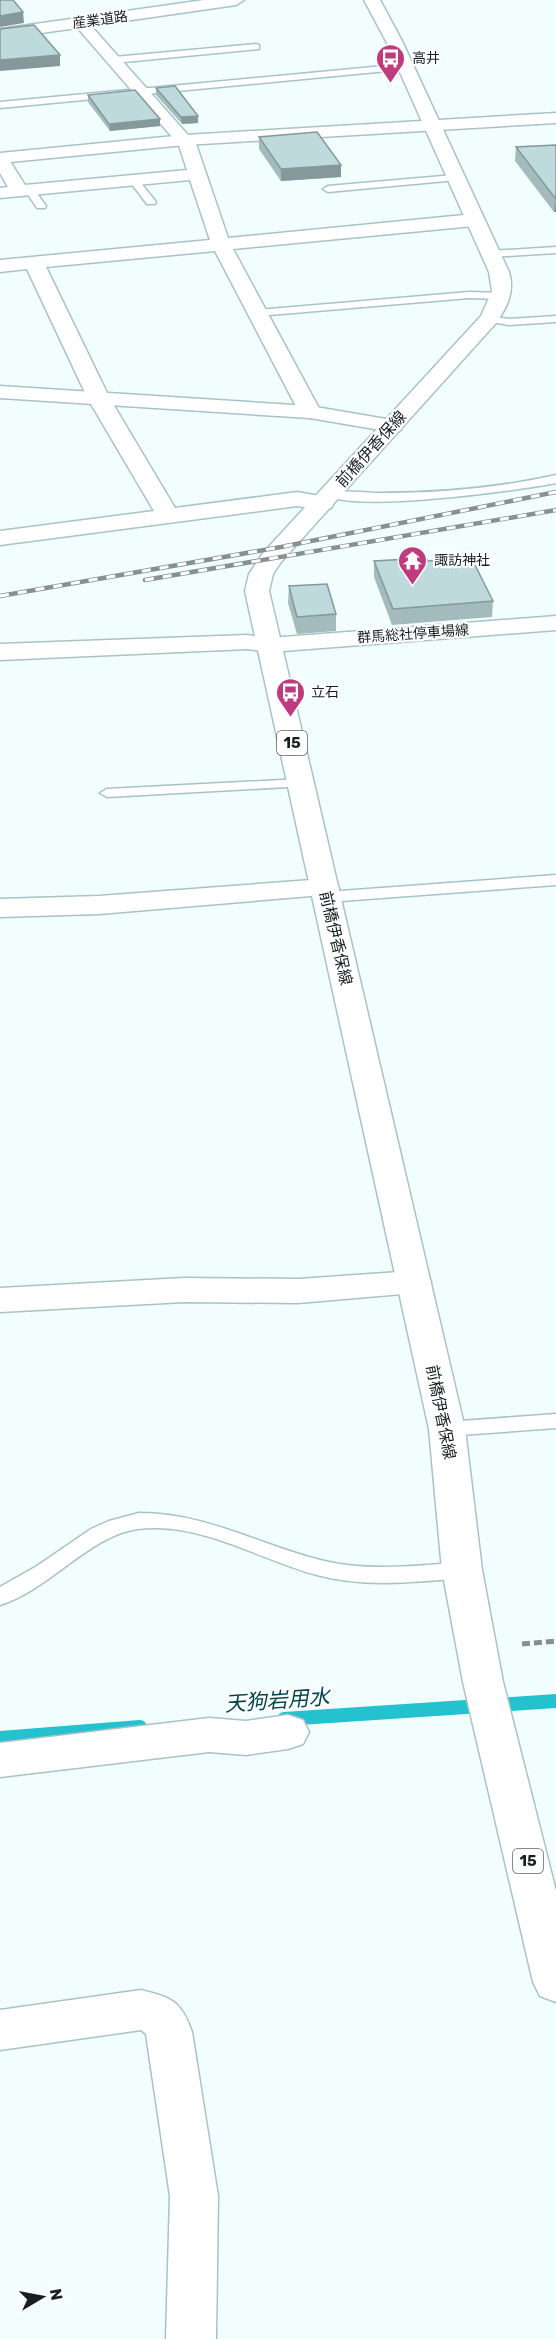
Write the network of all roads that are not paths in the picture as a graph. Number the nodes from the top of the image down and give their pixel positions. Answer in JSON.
{"nodes":[{"id":1,"x":236,"y":0,"type":"edge"},
{"id":2,"x":372,"y":0,"type":"edge"},
{"id":3,"x":202,"y":2,"type":"edge"},
{"id":4,"x":67,"y":8,"type":"dead end"},
{"id":5,"x":80,"y":22,"type":"junction"},
{"id":6,"x":0,"y":34,"type":"edge"},
{"id":7,"x":256,"y":47,"type":"dead end"},
{"id":8,"x":114,"y":60,"type":"junction"},
{"id":9,"x":405,"y":67,"type":"junction"},
{"id":10,"x":143,"y":92,"type":"junction"},
{"id":11,"x":0,"y":105,"type":"edge"},
{"id":12,"x":556,"y":118,"type":"edge"},
{"id":13,"x":430,"y":124,"type":"junction"},
{"id":14,"x":185,"y":140,"type":"junction"},
{"id":15,"x":0,"y":159,"type":"edge"},
{"id":16,"x":197,"y":174,"type":"junction"},
{"id":17,"x":454,"y":178,"type":"junction"},
{"id":18,"x":133,"y":179,"type":"junction"},
{"id":19,"x":328,"y":189,"type":"dead end"},
{"id":20,"x":25,"y":190,"type":"junction"},
{"id":21,"x":0,"y":193,"type":"edge"},
{"id":22,"x":151,"y":202,"type":"dead end"},
{"id":23,"x":41,"y":206,"type":"dead end"},
{"id":24,"x":474,"y":220,"type":"junction"},
{"id":25,"x":221,"y":244,"type":"junction"},
{"id":26,"x":556,"y":250,"type":"edge"},
{"id":27,"x":490,"y":254,"type":"junction"},
{"id":28,"x":34,"y":263,"type":"junction"},
{"id":29,"x":0,"y":266,"type":"edge"},
{"id":30,"x":502,"y":296,"type":"junction"},
{"id":31,"x":258,"y":313,"type":"junction"},
{"id":32,"x":489,"y":319,"type":"junction"},
{"id":33,"x":556,"y":319,"type":"edge"},
{"id":34,"x":0,"y":392,"type":"edge"},
{"id":35,"x":99,"y":399,"type":"junction"},
{"id":36,"x":310,"y":412,"type":"junction"},
{"id":37,"x":392,"y":426,"type":"junction"},
{"id":38,"x":556,"y":479,"type":"edge"},
{"id":39,"x":327,"y":498,"type":"junction"},
{"id":40,"x":168,"y":516,"type":"junction"},
{"id":41,"x":0,"y":538,"type":"edge"},
{"id":42,"x":556,"y":623,"type":"edge"},
{"id":43,"x":270,"y":645,"type":"junction"},
{"id":44,"x":0,"y":652,"type":"edge"},
{"id":45,"x":301,"y":783,"type":"junction"},
{"id":46,"x":107,"y":793,"type":"dead end"},
{"id":47,"x":556,"y":880,"type":"edge"},
{"id":48,"x":326,"y":892,"type":"junction"},
{"id":49,"x":0,"y":908,"type":"edge"},
{"id":50,"x":414,"y":1282,"type":"junction"},
{"id":51,"x":0,"y":1300,"type":"edge"},
{"id":52,"x":556,"y":1421,"type":"edge"},
{"id":53,"x":447,"y":1429,"type":"junction"},
{"id":54,"x":462,"y":1570,"type":"junction"},
{"id":55,"x":0,"y":1597,"type":"edge"},
{"id":56,"x":288,"y":1732,"type":"dead end"},
{"id":57,"x":0,"y":1760,"type":"edge"},
{"id":58,"x":556,"y":1982,"type":"edge"},
{"id":59,"x":0,"y":2030,"type":"edge"},
{"id":60,"x":191,"y":2339,"type":"edge"}],
"edges":[{"from":1,"to":3,"type":"street","name":"産業道路"},
{"from":2,"to":9,"type":"street"},
{"from":3,"to":5,"type":"street","name":"産業道路"},
{"from":4,"to":5,"type":"street"},
{"from":5,"to":6,"type":"street","name":"産業道路"},
{"from":5,"to":8,"type":"street"},
{"from":7,"to":8,"type":"lane"},
{"from":8,"to":10,"type":"street"},
{"from":9,"to":10,"type":"lane"},
{"from":9,"to":13,"type":"street"},
{"from":10,"to":11,"type":"lane"},
{"from":10,"to":14,"type":"street"},
{"from":12,"to":13,"type":"street"},
{"from":13,"to":14,"type":"street"},
{"from":13,"to":17,"type":"street"},
{"from":14,"to":15,"type":"street"},
{"from":14,"to":16,"type":"street"},
{"from":15,"to":20,"type":"street"},
{"from":16,"to":18,"type":"street"},
{"from":16,"to":25,"type":"street"},
{"from":17,"to":19,"type":"lane"},
{"from":17,"to":24,"type":"street"},
{"from":18,"to":20,"type":"street"},
{"from":18,"to":22,"type":"lane"},
{"from":20,"to":21,"type":"street"},
{"from":20,"to":23,"type":"lane"},
{"from":24,"to":25,"type":"street"},
{"from":24,"to":27,"type":"street"},
{"from":25,"to":28,"type":"street"},
{"from":25,"to":31,"type":"street"},
{"from":26,"to":27,"type":"lane"},
{"from":27,"to":30,"type":"street"},
{"from":28,"to":29,"type":"street"},
{"from":28,"to":35,"type":"street"},
{"from":30,"to":31,"type":"lane"},
{"from":30,"to":32,"type":"street","name":"前橋伊香保線","number":"15"},
{"from":31,"to":36,"type":"street"},
{"from":32,"to":33,"type":"lane"},
{"from":32,"to":37,"type":"street","name":"前橋伊香保線","number":"15"},
{"from":34,"to":35,"type":"street"},
{"from":35,"to":36,"type":"street"},
{"from":35,"to":40,"type":"street"},
{"from":36,"to":37,"type":"street"},
{"from":37,"to":39,"type":"street","name":"前橋伊香保線","number":"15"},
{"from":38,"to":39,"type":"lane"},
{"from":39,"to":40,"type":"street"},
{"from":39,"to":43,"type":"street","name":"前橋伊香保線","number":"15"},
{"from":40,"to":41,"type":"street"},
{"from":42,"to":43,"type":"street","name":"群馬総社停車場線"},
{"from":43,"to":44,"type":"street","name":"群馬総社停車場線"},
{"from":43,"to":45,"type":"street","name":"前橋伊香保線","number":"15"},
{"from":45,"to":46,"type":"lane"},
{"from":45,"to":48,"type":"street","name":"前橋伊香保線","number":"15"},
{"from":47,"to":48,"type":"lane"},
{"from":48,"to":49,"type":"street"},
{"from":48,"to":50,"type":"street","name":"前橋伊香保線","number":"15"},
{"from":50,"to":51,"type":"street"},
{"from":50,"to":53,"type":"street","name":"前橋伊香保線","number":"15"},
{"from":52,"to":53,"type":"lane"},
{"from":53,"to":54,"type":"street","name":"前橋伊香保線","number":"15"},
{"from":54,"to":55,"type":"lane"},
{"from":54,"to":58,"type":"street","name":"前橋伊香保線","number":"15"},
{"from":56,"to":57,"type":"street"},
{"from":59,"to":60,"type":"street"}]}
